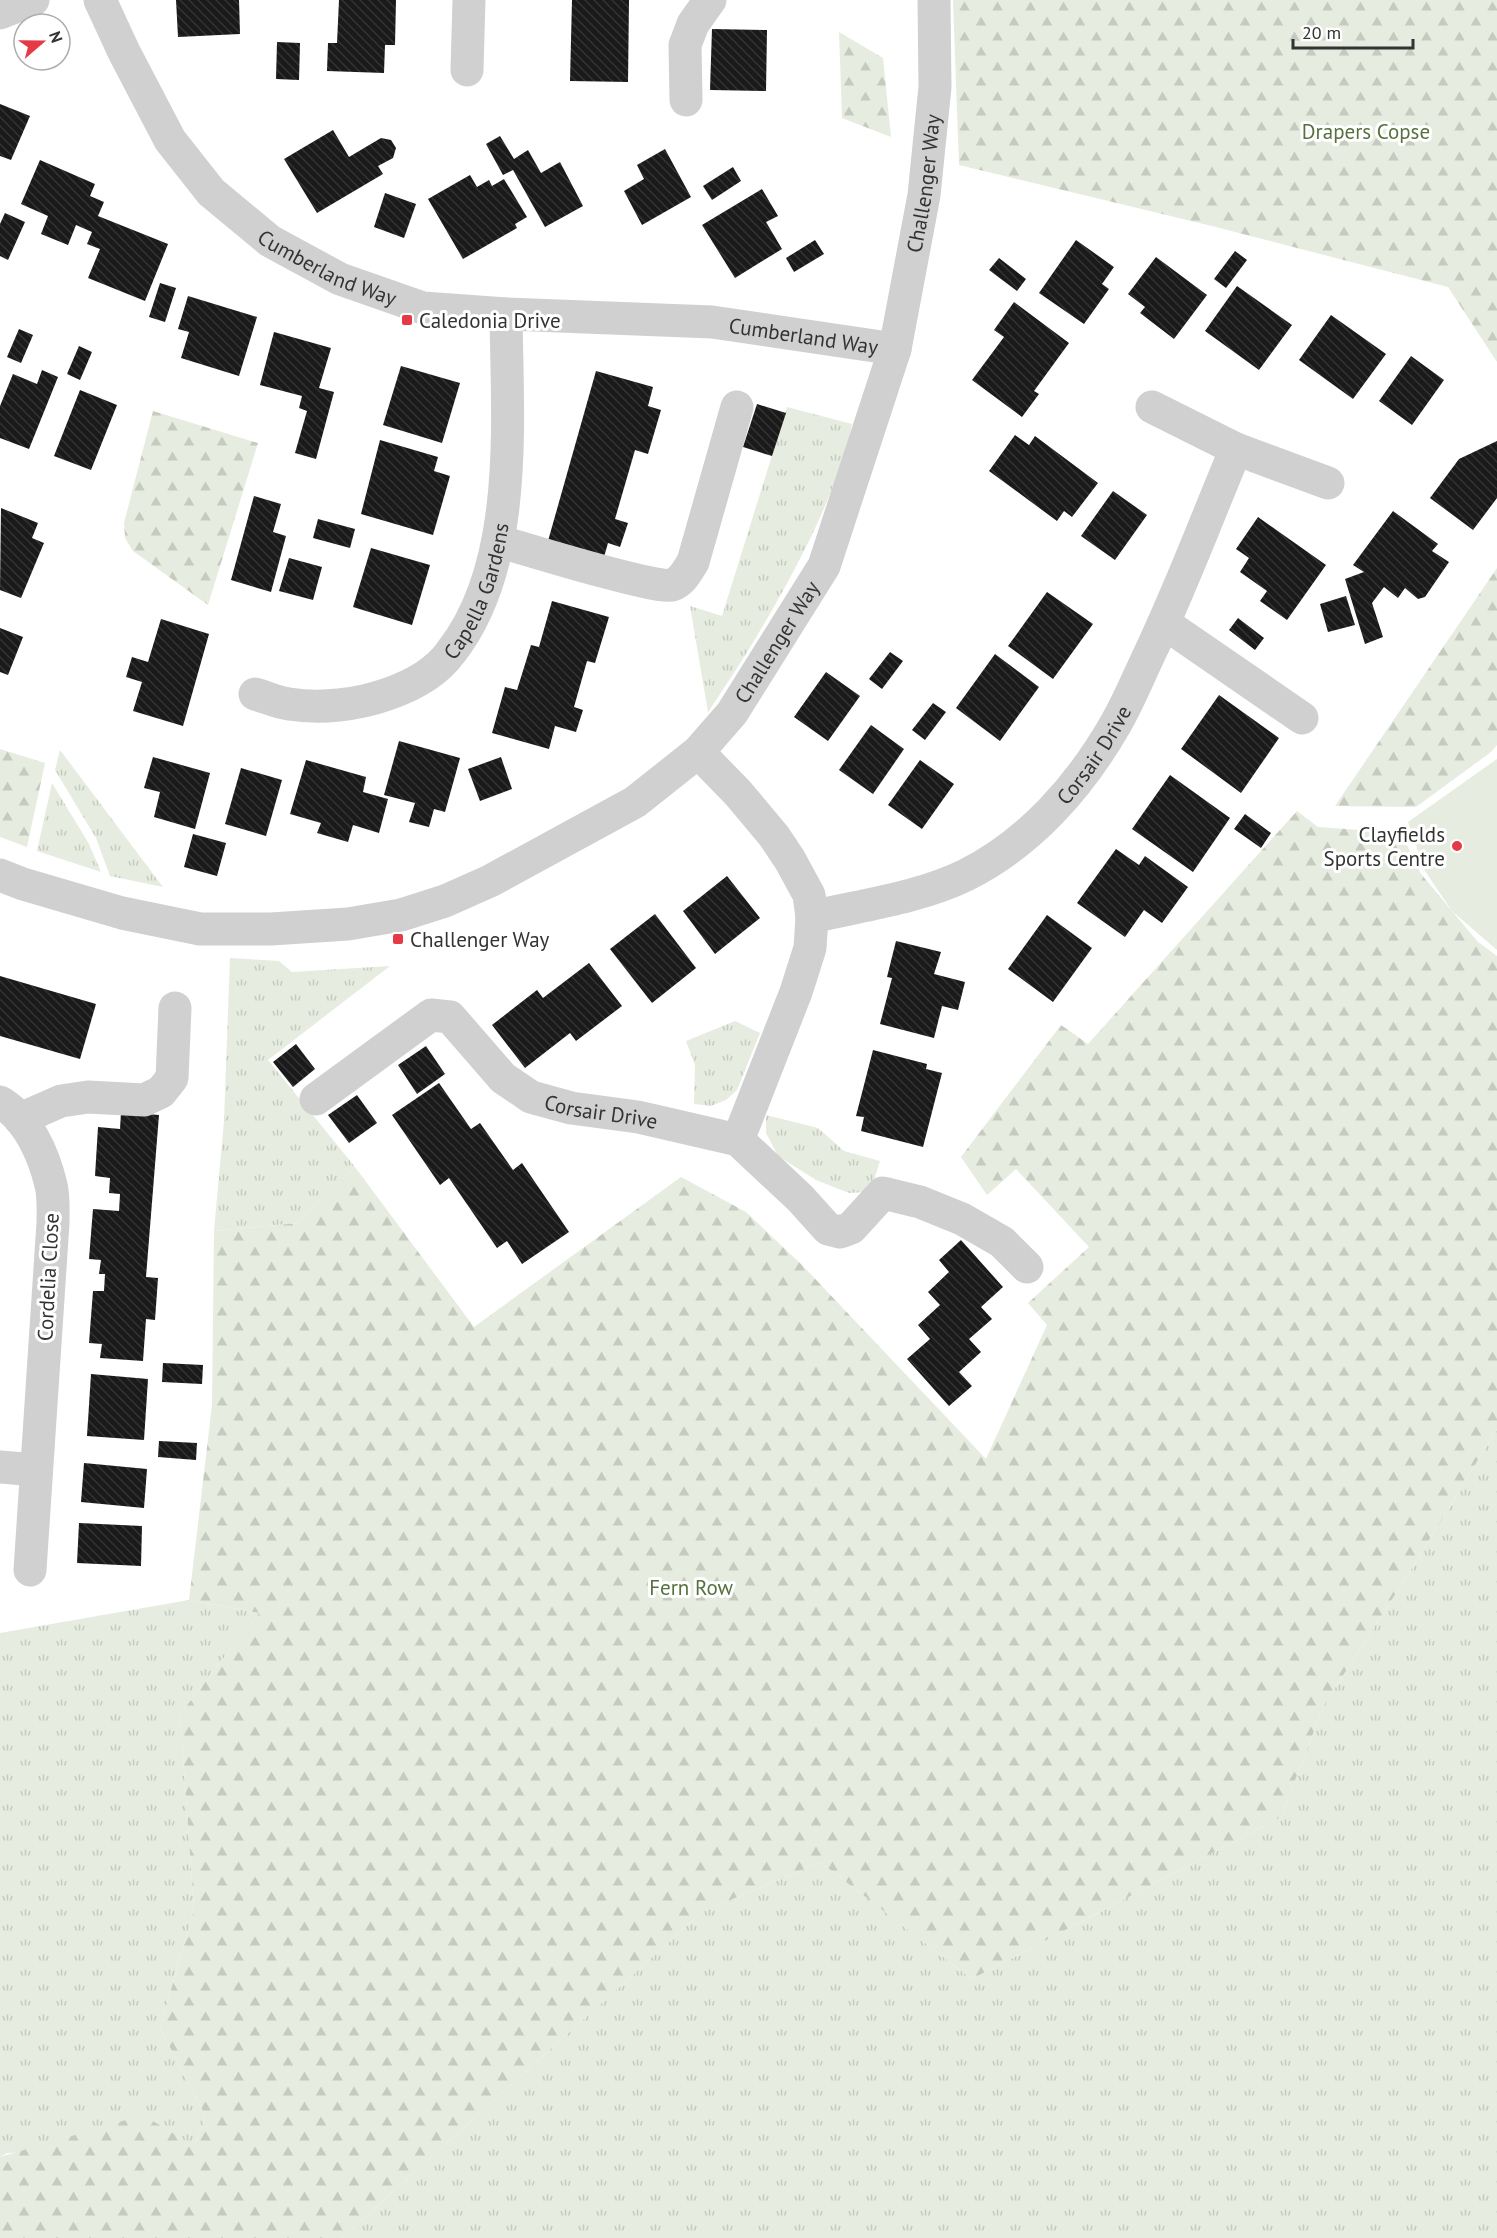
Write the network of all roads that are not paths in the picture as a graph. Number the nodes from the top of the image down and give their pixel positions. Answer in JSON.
{"nodes":[{"id":1,"x":33,"y":0,"type":"edge"},
{"id":2,"x":100,"y":0,"type":"edge"},
{"id":3,"x":469,"y":0,"type":"edge"},
{"id":4,"x":710,"y":0,"type":"edge"},
{"id":5,"x":934,"y":0,"type":"edge"},
{"id":6,"x":0,"y":13,"type":"edge"},
{"id":7,"x":467,"y":70,"type":"dead end"},
{"id":8,"x":686,"y":100,"type":"dead end"},
{"id":9,"x":506,"y":314,"type":"junction"},
{"id":10,"x":895,"y":349,"type":"junction"},
{"id":11,"x":737,"y":406,"type":"dead end"},
{"id":12,"x":1152,"y":407,"type":"dead end"},
{"id":13,"x":1236,"y":449,"type":"junction"},
{"id":14,"x":1328,"y":483,"type":"dead end"},
{"id":15,"x":498,"y":541,"type":"junction"},
{"id":16,"x":1164,"y":623,"type":"junction"},
{"id":17,"x":255,"y":694,"type":"dead end"},
{"id":18,"x":1302,"y":718,"type":"dead end"},
{"id":19,"x":698,"y":752,"type":"junction"},
{"id":20,"x":0,"y":875,"type":"edge"},
{"id":21,"x":812,"y":917,"type":"junction"},
{"id":22,"x":175,"y":1008,"type":"dead end"},
{"id":23,"x":316,"y":1100,"type":"dead end"},
{"id":24,"x":10,"y":1111,"type":"edge"},
{"id":25,"x":738,"y":1140,"type":"junction"},
{"id":26,"x":1028,"y":1267,"type":"dead end"},
{"id":27,"x":0,"y":1467,"type":"edge"},
{"id":28,"x":36,"y":1470,"type":"junction"},
{"id":29,"x":30,"y":1570,"type":"dead end"}],
"edges":[{"from":1,"to":6,"type":"street"},
{"from":2,"to":9,"type":"street","name":"Cumberland Way"},
{"from":3,"to":7,"type":"street"},
{"from":4,"to":8,"type":"street"},
{"from":5,"to":10,"type":"street","name":"Challenger Way"},
{"from":9,"to":10,"type":"street","name":"Cumberland Way"},
{"from":9,"to":15,"type":"street","name":"Capella Gardens"},
{"from":10,"to":19,"type":"street","name":"Challenger Way"},
{"from":11,"to":15,"type":"street"},
{"from":12,"to":13,"type":"street"},
{"from":13,"to":14,"type":"street"},
{"from":13,"to":16,"type":"street","name":"Corsair Drive"},
{"from":15,"to":17,"type":"street","name":"Capella Gardens"},
{"from":16,"to":18,"type":"street"},
{"from":16,"to":21,"type":"street","name":"Corsair Drive"},
{"from":19,"to":20,"type":"street","name":"Challenger Way"},
{"from":19,"to":21,"type":"street"},
{"from":21,"to":25,"type":"street"},
{"from":22,"to":24,"type":"street"},
{"from":23,"to":25,"type":"street","name":"Corsair Drive"},
{"from":24,"to":28,"type":"street","name":"Cordelia Close"},
{"from":25,"to":26,"type":"street"},
{"from":27,"to":28,"type":"street"},
{"from":28,"to":29,"type":"street","name":"Cordelia Close"}]}
